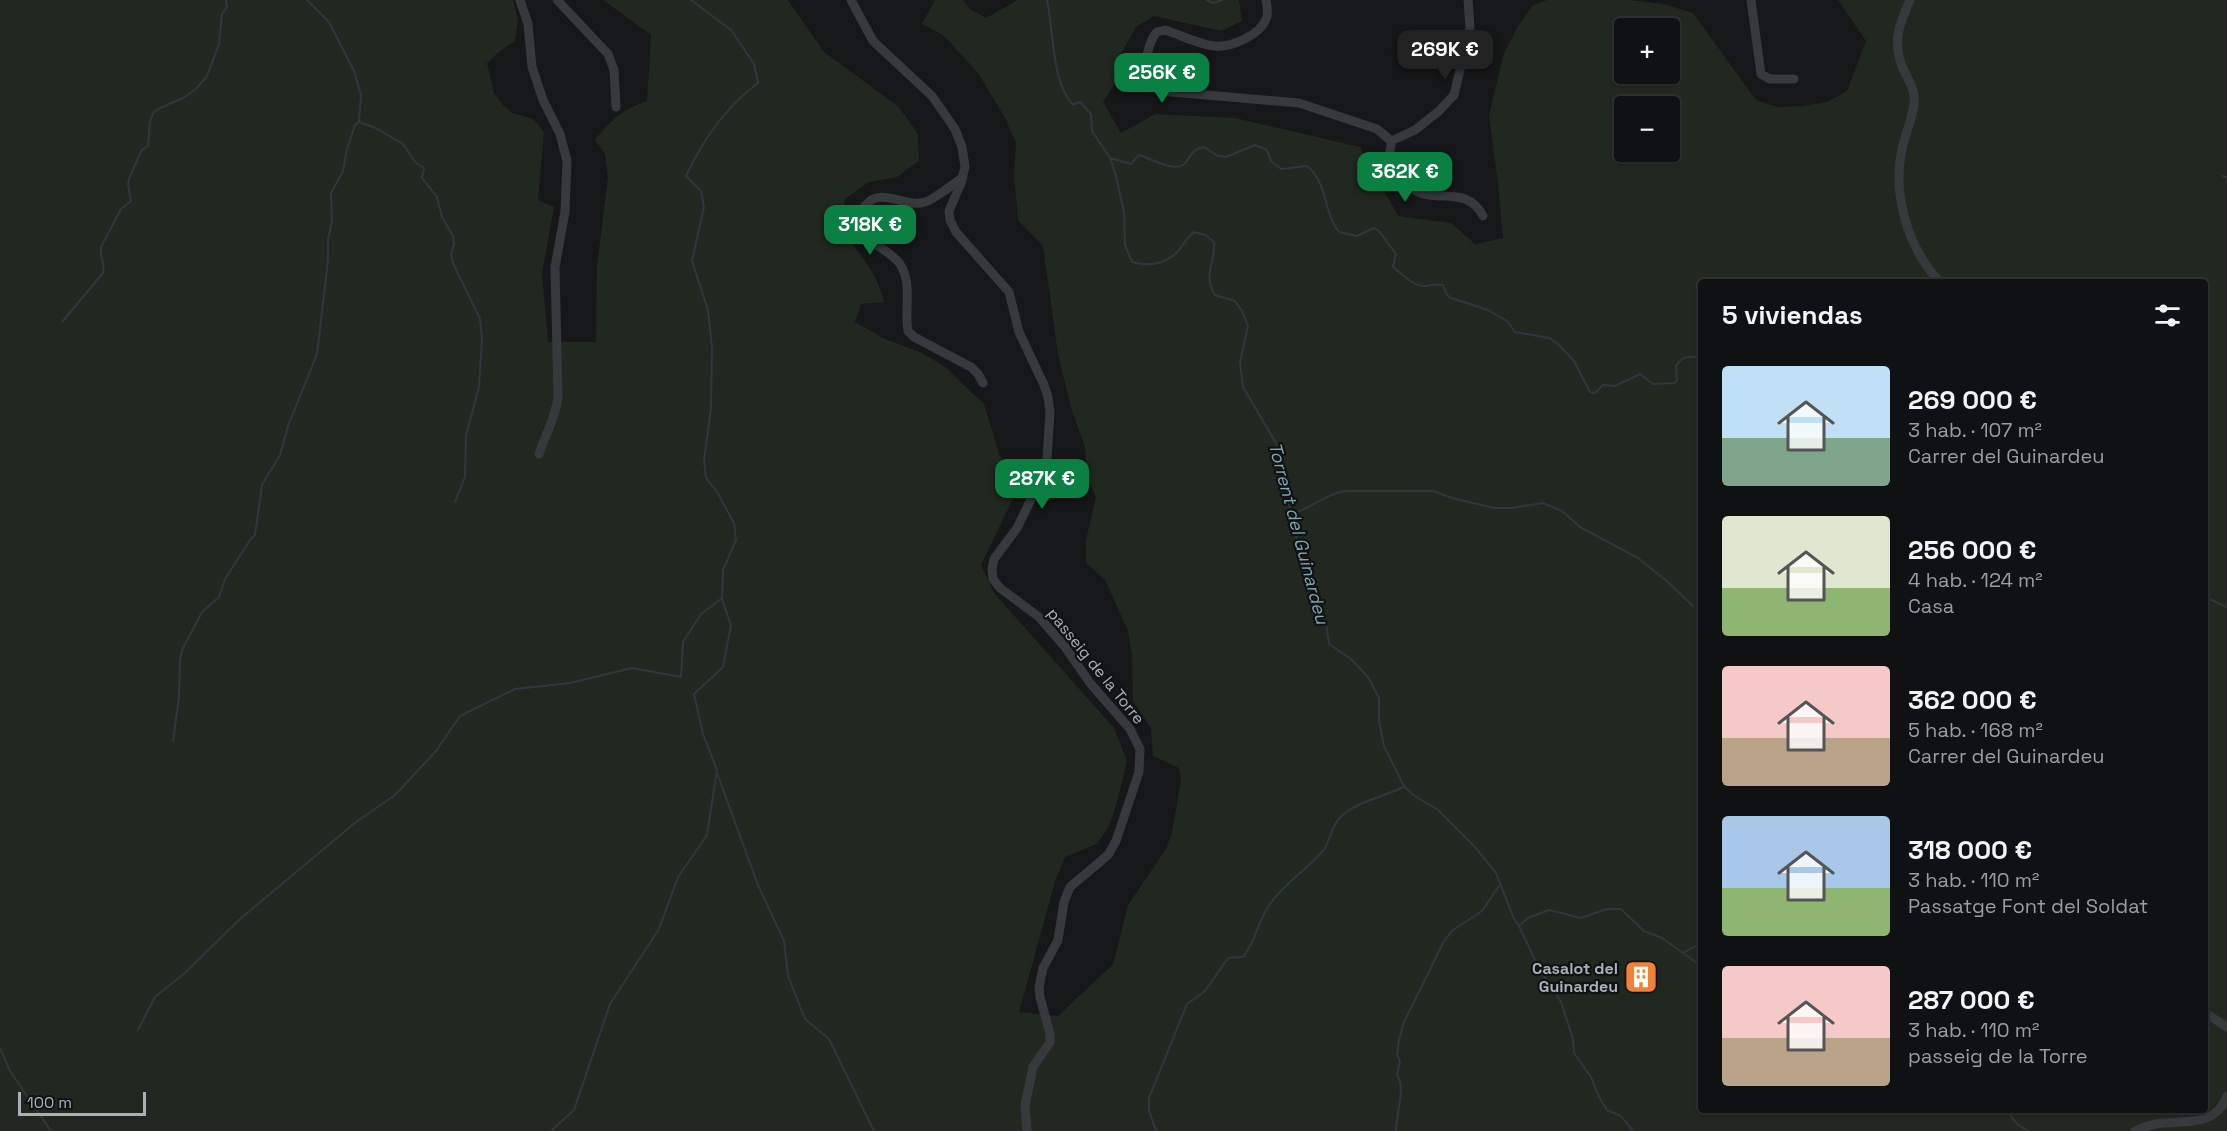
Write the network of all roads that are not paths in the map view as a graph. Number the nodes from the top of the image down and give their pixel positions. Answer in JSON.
{"nodes":[{"id":1,"x":520,"y":0,"type":"edge"},
{"id":2,"x":557,"y":0,"type":"edge"},
{"id":3,"x":851,"y":0,"type":"edge"},
{"id":4,"x":1266,"y":0,"type":"edge"},
{"id":5,"x":1468,"y":0,"type":"edge"},
{"id":6,"x":1751,"y":0,"type":"edge"},
{"id":7,"x":1910,"y":0,"type":"edge"},
{"id":8,"x":1794,"y":79,"type":"dead end"},
{"id":9,"x":616,"y":107,"type":"dead end"},
{"id":10,"x":1391,"y":141,"type":"junction"},
{"id":11,"x":963,"y":177,"type":"junction"},
{"id":12,"x":1483,"y":216,"type":"dead end"},
{"id":13,"x":1938,"y":279,"type":"edge"},
{"id":14,"x":983,"y":383,"type":"dead end"},
{"id":15,"x":540,"y":454,"type":"dead end"},
{"id":16,"x":2208,"y":1015,"type":"edge"},
{"id":17,"x":2227,"y":1027,"type":"edge"},
{"id":18,"x":2227,"y":1096,"type":"edge"},
{"id":19,"x":1027,"y":1131,"type":"edge"},
{"id":20,"x":2135,"y":1131,"type":"edge"}],
"edges":[{"from":1,"to":15,"type":"street"},
{"from":2,"to":9,"type":"street"},
{"from":3,"to":11,"type":"street","name":"passeig de la Torre"},
{"from":4,"to":10,"type":"street"},
{"from":5,"to":10,"type":"street"},
{"from":6,"to":8,"type":"street"},
{"from":7,"to":13,"type":"street"},
{"from":10,"to":12,"type":"street"},
{"from":11,"to":14,"type":"street"},
{"from":11,"to":19,"type":"street","name":"passeig de la Torre"},
{"from":16,"to":17,"type":"street"},
{"from":18,"to":20,"type":"street"}]}
